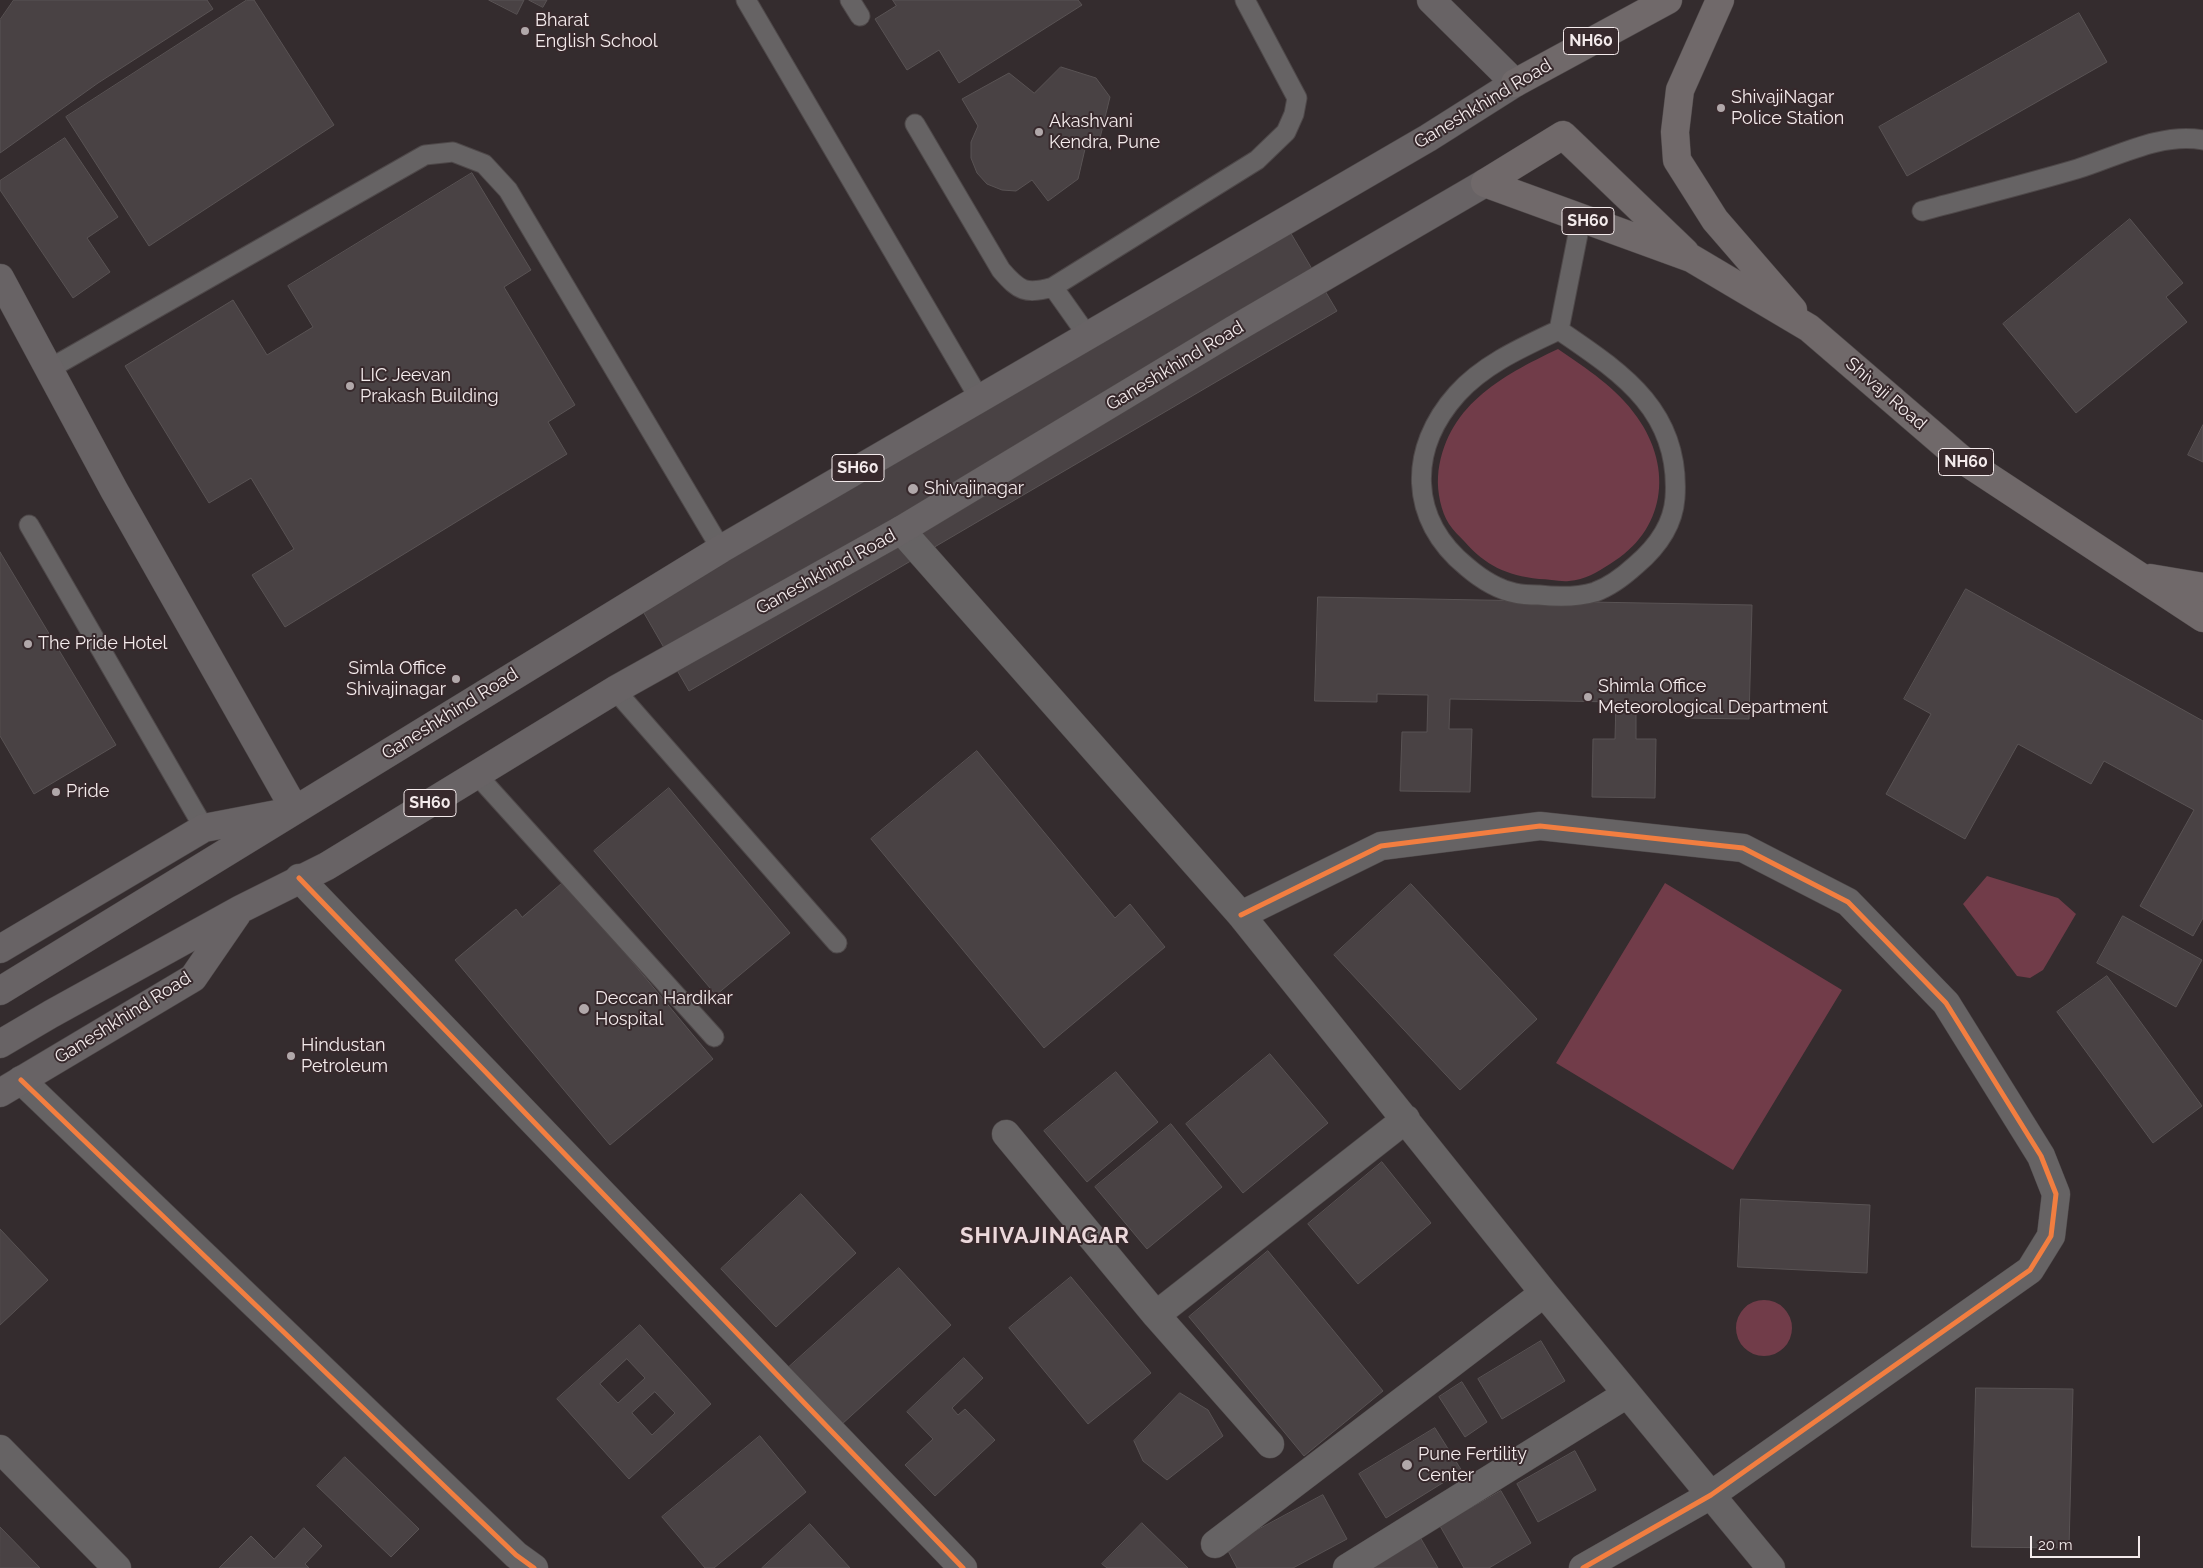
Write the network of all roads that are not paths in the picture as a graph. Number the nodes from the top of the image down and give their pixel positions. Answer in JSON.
{"nodes":[{"id":1,"x":746,"y":0,"type":"edge"},
{"id":2,"x":1245,"y":0,"type":"edge"},
{"id":3,"x":1431,"y":0,"type":"edge"},
{"id":4,"x":1668,"y":0,"type":"edge"},
{"id":5,"x":1720,"y":0,"type":"edge"},
{"id":6,"x":1515,"y":83,"type":"junction"},
{"id":7,"x":915,"y":124,"type":"dead end"},
{"id":8,"x":2203,"y":140,"type":"edge"},
{"id":9,"x":1485,"y":183,"type":"junction"},
{"id":10,"x":1922,"y":212,"type":"dead end"},
{"id":11,"x":1581,"y":219,"type":"junction"},
{"id":12,"x":1691,"y":258,"type":"junction"},
{"id":13,"x":0,"y":278,"type":"edge"},
{"id":14,"x":1053,"y":287,"type":"junction"},
{"id":15,"x":1809,"y":328,"type":"junction"},
{"id":16,"x":1559,"y":330,"type":"junction"},
{"id":17,"x":1087,"y":335,"type":"junction"},
{"id":18,"x":49,"y":369,"type":"junction"},
{"id":19,"x":978,"y":398,"type":"junction"},
{"id":20,"x":29,"y":524,"type":"dead end"},
{"id":21,"x":901,"y":530,"type":"junction"},
{"id":22,"x":721,"y":549,"type":"junction"},
{"id":23,"x":2139,"y":576,"type":"junction"},
{"id":24,"x":2203,"y":587,"type":"edge"},
{"id":25,"x":2203,"y":618,"type":"edge"},
{"id":26,"x":615,"y":690,"type":"junction"},
{"id":27,"x":477,"y":774,"type":"junction"},
{"id":28,"x":295,"y":810,"type":"junction"},
{"id":29,"x":204,"y":828,"type":"junction"},
{"id":30,"x":299,"y":878,"type":"junction"},
{"id":31,"x":241,"y":909,"type":"junction"},
{"id":32,"x":1241,"y":915,"type":"junction"},
{"id":33,"x":837,"y":943,"type":"dead end"},
{"id":34,"x":0,"y":949,"type":"edge"},
{"id":35,"x":0,"y":991,"type":"edge"},
{"id":36,"x":714,"y":1037,"type":"dead end"},
{"id":37,"x":0,"y":1044,"type":"edge"},
{"id":38,"x":11,"y":1086,"type":"edge"},
{"id":39,"x":1406,"y":1120,"type":"junction"},
{"id":40,"x":1006,"y":1134,"type":"dead end"},
{"id":41,"x":1544,"y":1293,"type":"junction"},
{"id":42,"x":1156,"y":1315,"type":"junction"},
{"id":43,"x":1627,"y":1394,"type":"junction"},
{"id":44,"x":1270,"y":1444,"type":"dead end"},
{"id":45,"x":0,"y":1449,"type":"edge"},
{"id":46,"x":1711,"y":1495,"type":"junction"},
{"id":47,"x":1215,"y":1544,"type":"dead end"},
{"id":48,"x":117,"y":1568,"type":"edge"},
{"id":49,"x":534,"y":1568,"type":"edge"},
{"id":50,"x":963,"y":1568,"type":"edge"},
{"id":51,"x":1347,"y":1568,"type":"edge"},
{"id":52,"x":1583,"y":1568,"type":"edge"},
{"id":53,"x":1771,"y":1568,"type":"edge"}],
"edges":[{"from":1,"to":19,"type":"lane"},
{"from":2,"to":14,"type":"lane"},
{"from":3,"to":6,"type":"main road"},
{"from":4,"to":6,"type":"highway","name":"Ganeshkhind Road","number":"NH60"},
{"from":5,"to":15,"type":"highway","number":"NH60"},
{"from":6,"to":17,"type":"main road","name":"Ganeshkhind Road","number":"SH60"},
{"from":7,"to":14,"type":"lane"},
{"from":8,"to":10,"type":"lane"},
{"from":9,"to":11,"type":"highway","number":"SH60"},
{"from":9,"to":12,"type":"highway"},
{"from":9,"to":21,"type":"main road","name":"Ganeshkhind Road","number":"SH60"},
{"from":11,"to":12,"type":"highway","number":"SH60"},
{"from":11,"to":16,"type":"lane"},
{"from":12,"to":15,"type":"highway","name":"Shivaji Road","number":"NH60"},
{"from":13,"to":18,"type":"main road"},
{"from":14,"to":17,"type":"lane"},
{"from":15,"to":23,"type":"highway","name":"Shivaji Road","number":"NH60"},
{"from":16,"to":16,"type":"lane"},
{"from":17,"to":19,"type":"main road","name":"Ganeshkhind Road","number":"SH60"},
{"from":18,"to":22,"type":"lane"},
{"from":18,"to":28,"type":"main road"},
{"from":19,"to":22,"type":"main road","name":"Ganeshkhind Road","number":"SH60"},
{"from":20,"to":29,"type":"lane"},
{"from":21,"to":26,"type":"main road","name":"Ganeshkhind Road","number":"SH60"},
{"from":21,"to":32,"type":"street"},
{"from":22,"to":28,"type":"main road","name":"Ganeshkhind Road","number":"SH60"},
{"from":23,"to":24,"type":"highway","number":"NH60"},
{"from":23,"to":25,"type":"highway","name":"Shivaji Road","number":"NH60"},
{"from":26,"to":27,"type":"main road","name":"Ganeshkhind Road","number":"SH60"},
{"from":26,"to":33,"type":"lane"},
{"from":27,"to":30,"type":"main road","name":"Ganeshkhind Road","number":"SH60"},
{"from":27,"to":36,"type":"lane"},
{"from":28,"to":29,"type":"main road","name":"Ganeshkhind Road","number":"SH60"},
{"from":28,"to":35,"type":"main road"},
{"from":29,"to":34,"type":"main road","name":"Ganeshkhind Road","number":"SH60"},
{"from":30,"to":31,"type":"main road","name":"Ganeshkhind Road","number":"SH60"},
{"from":30,"to":50,"type":"street"},
{"from":31,"to":37,"type":"main road"},
{"from":31,"to":38,"type":"main road","name":"Ganeshkhind Road","number":"SH60"},
{"from":32,"to":39,"type":"street"},
{"from":32,"to":46,"type":"street"},
{"from":38,"to":49,"type":"street"},
{"from":39,"to":41,"type":"street"},
{"from":39,"to":42,"type":"street"},
{"from":40,"to":42,"type":"street"},
{"from":41,"to":43,"type":"street"},
{"from":41,"to":47,"type":"street"},
{"from":42,"to":44,"type":"street"},
{"from":43,"to":46,"type":"street"},
{"from":43,"to":51,"type":"street"},
{"from":45,"to":48,"type":"street"},
{"from":46,"to":52,"type":"street"},
{"from":46,"to":53,"type":"street"}]}
